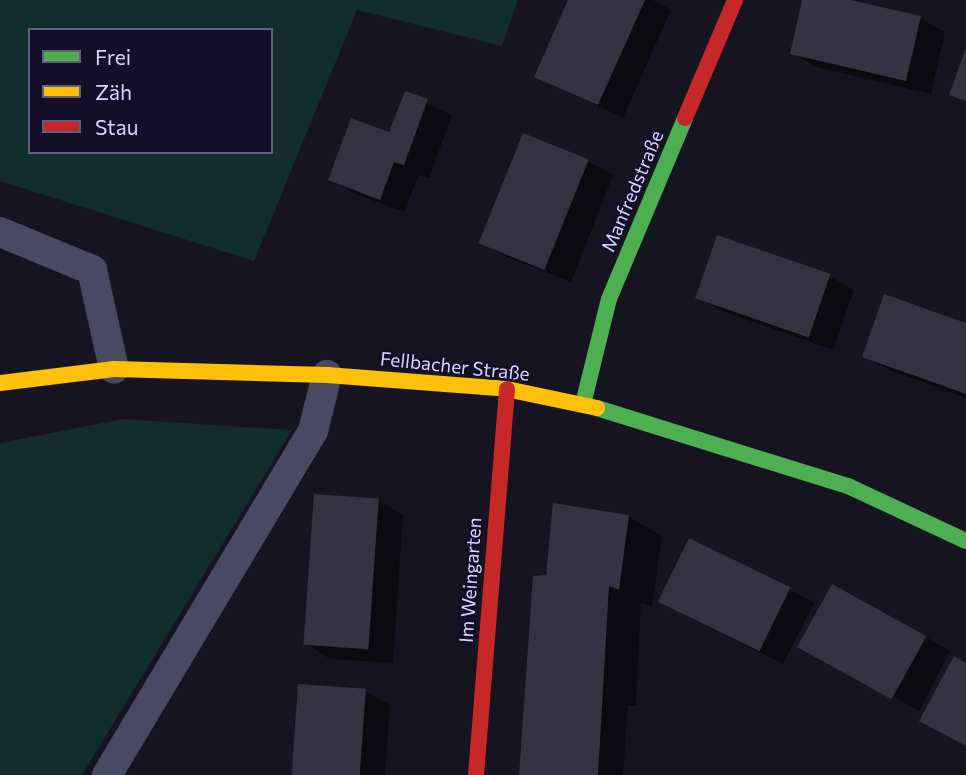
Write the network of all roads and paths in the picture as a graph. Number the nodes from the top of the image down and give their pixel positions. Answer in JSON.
{"nodes":[{"id":1,"x":735,"y":0,"type":"edge"},
{"id":2,"x":0,"y":232,"type":"edge"},
{"id":3,"x":114,"y":369,"type":"junction"},
{"id":4,"x":327,"y":375,"type":"junction"},
{"id":5,"x":0,"y":383,"type":"edge"},
{"id":6,"x":507,"y":389,"type":"junction"},
{"id":7,"x":583,"y":404,"type":"junction"},
{"id":8,"x":966,"y":541,"type":"edge"},
{"id":9,"x":107,"y":775,"type":"edge"},
{"id":10,"x":476,"y":775,"type":"edge"}],
"edges":[{"from":1,"to":7,"type":"street","name":"Manfredstraße"},
{"from":2,"to":3,"type":"lane"},
{"from":3,"to":4,"type":"street","name":"Fellbacher Straße"},
{"from":3,"to":5,"type":"street","name":"Fellbacher Straße"},
{"from":4,"to":6,"type":"street","name":"Fellbacher Straße"},
{"from":4,"to":9,"type":"lane"},
{"from":6,"to":7,"type":"street","name":"Fellbacher Straße"},
{"from":6,"to":10,"type":"street","name":"Im Weingarten"},
{"from":7,"to":8,"type":"street","name":"Fellbacher Straße"}]}
